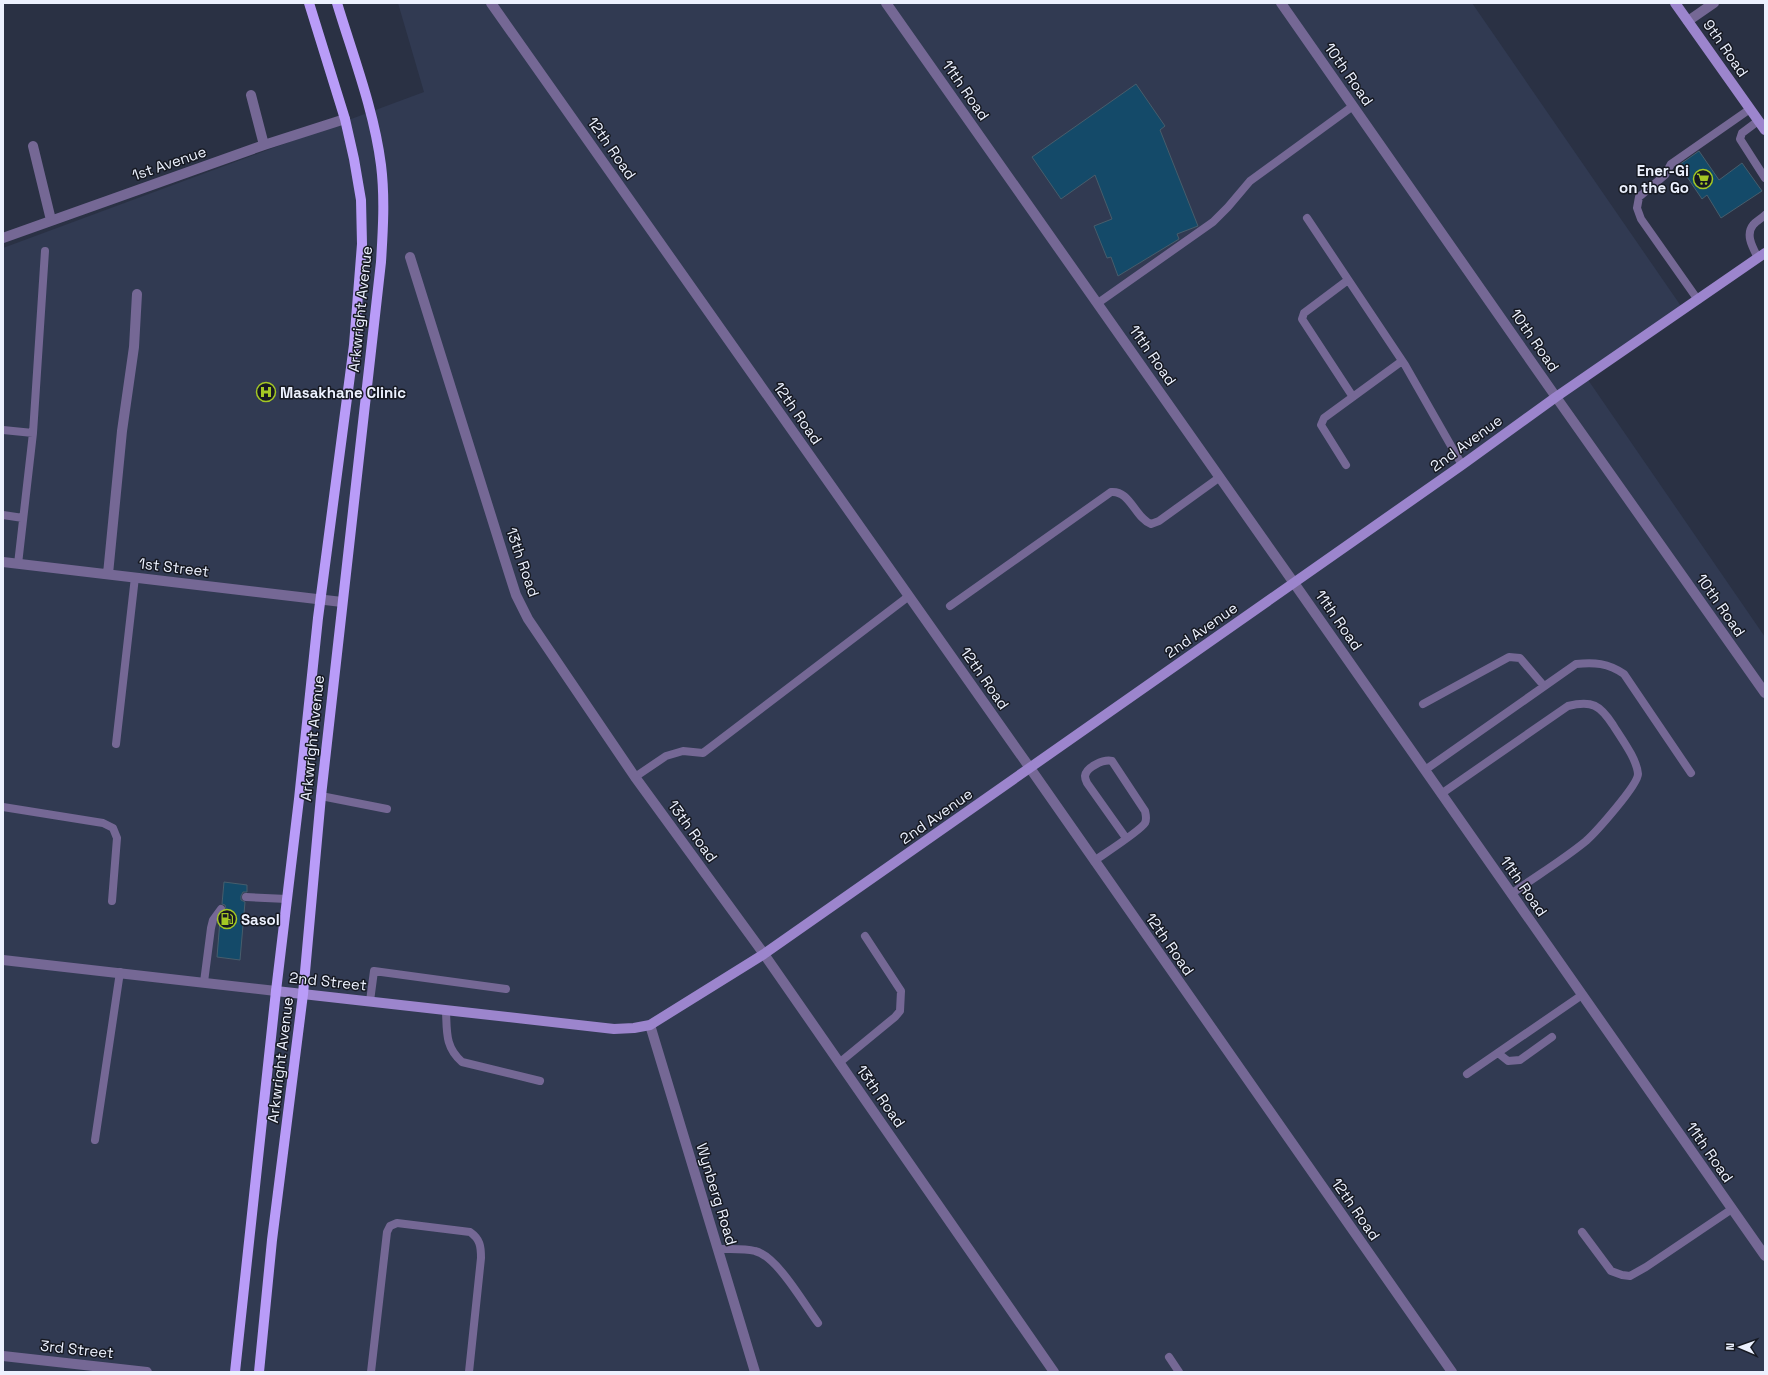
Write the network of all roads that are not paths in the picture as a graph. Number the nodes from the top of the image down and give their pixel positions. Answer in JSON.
{"nodes":[{"id":1,"x":309,"y":3,"type":"edge"},
{"id":2,"x":337,"y":3,"type":"edge"},
{"id":3,"x":491,"y":3,"type":"edge"},
{"id":4,"x":886,"y":3,"type":"edge"},
{"id":5,"x":1281,"y":3,"type":"edge"},
{"id":6,"x":1676,"y":3,"type":"edge"},
{"id":7,"x":1714,"y":3,"type":"edge"},
{"id":8,"x":1688,"y":21,"type":"junction"},
{"id":9,"x":251,"y":95,"type":"dead end"},
{"id":10,"x":1353,"y":106,"type":"junction"},
{"id":11,"x":1750,"y":109,"type":"junction"},
{"id":12,"x":345,"y":119,"type":"junction"},
{"id":13,"x":1758,"y":121,"type":"junction"},
{"id":14,"x":1765,"y":130,"type":"edge"},
{"id":15,"x":264,"y":145,"type":"junction"},
{"id":16,"x":32,"y":146,"type":"dead end"},
{"id":17,"x":1765,"y":178,"type":"edge"},
{"id":18,"x":1765,"y":215,"type":"edge"},
{"id":19,"x":1307,"y":218,"type":"dead end"},
{"id":20,"x":52,"y":220,"type":"junction"},
{"id":21,"x":3,"y":238,"type":"edge"},
{"id":22,"x":45,"y":251,"type":"dead end"},
{"id":23,"x":1762,"y":255,"type":"edge"},
{"id":24,"x":410,"y":257,"type":"dead end"},
{"id":25,"x":1348,"y":280,"type":"junction"},
{"id":26,"x":137,"y":294,"type":"dead end"},
{"id":27,"x":1698,"y":300,"type":"junction"},
{"id":28,"x":1098,"y":303,"type":"junction"},
{"id":29,"x":1402,"y":361,"type":"junction"},
{"id":30,"x":1353,"y":397,"type":"junction"},
{"id":31,"x":1556,"y":397,"type":"junction"},
{"id":32,"x":3,"y":430,"type":"edge"},
{"id":33,"x":33,"y":433,"type":"junction"},
{"id":34,"x":1346,"y":465,"type":"dead end"},
{"id":35,"x":1462,"y":465,"type":"junction"},
{"id":36,"x":1220,"y":477,"type":"junction"},
{"id":37,"x":3,"y":515,"type":"edge"},
{"id":38,"x":23,"y":518,"type":"junction"},
{"id":39,"x":3,"y":562,"type":"edge"},
{"id":40,"x":18,"y":564,"type":"junction"},
{"id":41,"x":108,"y":574,"type":"junction"},
{"id":42,"x":135,"y":577,"type":"junction"},
{"id":43,"x":1294,"y":583,"type":"junction"},
{"id":44,"x":909,"y":596,"type":"junction"},
{"id":45,"x":320,"y":600,"type":"junction"},
{"id":46,"x":342,"y":602,"type":"junction"},
{"id":47,"x":950,"y":606,"type":"dead end"},
{"id":48,"x":1544,"y":686,"type":"junction"},
{"id":49,"x":1765,"y":693,"type":"edge"},
{"id":50,"x":1423,"y":704,"type":"dead end"},
{"id":51,"x":116,"y":744,"type":"dead end"},
{"id":52,"x":1030,"y":768,"type":"junction"},
{"id":53,"x":1425,"y":770,"type":"junction"},
{"id":54,"x":1691,"y":773,"type":"dead end"},
{"id":55,"x":635,"y":777,"type":"junction"},
{"id":56,"x":1441,"y":794,"type":"junction"},
{"id":57,"x":321,"y":796,"type":"junction"},
{"id":58,"x":3,"y":807,"type":"edge"},
{"id":59,"x":387,"y":809,"type":"dead end"},
{"id":60,"x":1126,"y":838,"type":"junction"},
{"id":61,"x":1094,"y":861,"type":"junction"},
{"id":62,"x":1511,"y":894,"type":"junction"},
{"id":63,"x":246,"y":897,"type":"dead end"},
{"id":64,"x":287,"y":898,"type":"junction"},
{"id":65,"x":112,"y":901,"type":"dead end"},
{"id":66,"x":221,"y":910,"type":"dead end"},
{"id":67,"x":865,"y":936,"type":"dead end"},
{"id":68,"x":764,"y":954,"type":"junction"},
{"id":69,"x":3,"y":960,"type":"edge"},
{"id":70,"x":120,"y":972,"type":"junction"},
{"id":71,"x":204,"y":982,"type":"junction"},
{"id":72,"x":506,"y":989,"type":"dead end"},
{"id":73,"x":276,"y":990,"type":"junction"},
{"id":74,"x":303,"y":994,"type":"junction"},
{"id":75,"x":1582,"y":995,"type":"junction"},
{"id":76,"x":370,"y":1001,"type":"junction"},
{"id":77,"x":446,"y":1011,"type":"junction"},
{"id":78,"x":650,"y":1025,"type":"junction"},
{"id":79,"x":1552,"y":1037,"type":"dead end"},
{"id":80,"x":1498,"y":1053,"type":"junction"},
{"id":81,"x":839,"y":1063,"type":"junction"},
{"id":82,"x":1467,"y":1074,"type":"dead end"},
{"id":83,"x":540,"y":1081,"type":"dead end"},
{"id":84,"x":95,"y":1140,"type":"dead end"},
{"id":85,"x":1732,"y":1209,"type":"junction"},
{"id":86,"x":1582,"y":1232,"type":"dead end"},
{"id":87,"x":718,"y":1249,"type":"junction"},
{"id":88,"x":1765,"y":1256,"type":"edge"},
{"id":89,"x":818,"y":1323,"type":"dead end"},
{"id":90,"x":3,"y":1356,"type":"edge"},
{"id":91,"x":1169,"y":1357,"type":"dead end"},
{"id":92,"x":147,"y":1372,"type":"edge"},
{"id":93,"x":235,"y":1372,"type":"edge"},
{"id":94,"x":259,"y":1372,"type":"edge"},
{"id":95,"x":371,"y":1372,"type":"edge"},
{"id":96,"x":469,"y":1372,"type":"edge"},
{"id":97,"x":755,"y":1372,"type":"edge"},
{"id":98,"x":1054,"y":1372,"type":"edge"},
{"id":99,"x":1179,"y":1372,"type":"edge"},
{"id":100,"x":1452,"y":1372,"type":"edge"}],
"edges":[{"from":1,"to":12,"type":"main road"},
{"from":2,"to":46,"type":"main road","name":"Arkwright Avenue"},
{"from":3,"to":44,"type":"street","name":"12th Road"},
{"from":4,"to":28,"type":"street","name":"11th Road"},
{"from":5,"to":10,"type":"street","name":"10th Road"},
{"from":6,"to":8,"type":"street","name":"9th Road"},
{"from":7,"to":8,"type":"street"},
{"from":8,"to":11,"type":"street","name":"9th Road"},
{"from":9,"to":15,"type":"street"},
{"from":10,"to":28,"type":"lane"},
{"from":10,"to":31,"type":"street","name":"10th Road"},
{"from":11,"to":13,"type":"street","name":"9th Road"},
{"from":11,"to":27,"type":"lane"},
{"from":12,"to":15,"type":"street","name":"1st Avenue"},
{"from":12,"to":45,"type":"main road","name":"Arkwright Avenue"},
{"from":13,"to":14,"type":"street","name":"9th Road"},
{"from":13,"to":17,"type":"lane"},
{"from":15,"to":20,"type":"street","name":"1st Avenue"},
{"from":16,"to":20,"type":"street"},
{"from":18,"to":23,"type":"lane"},
{"from":19,"to":25,"type":"lane"},
{"from":20,"to":21,"type":"street","name":"1st Avenue"},
{"from":22,"to":33,"type":"lane"},
{"from":23,"to":27,"type":"street","name":"2nd Avenue"},
{"from":24,"to":55,"type":"street","name":"13th Road"},
{"from":25,"to":29,"type":"lane"},
{"from":25,"to":30,"type":"lane"},
{"from":26,"to":41,"type":"street"},
{"from":27,"to":31,"type":"street","name":"2nd Avenue"},
{"from":28,"to":36,"type":"street","name":"11th Road"},
{"from":29,"to":30,"type":"lane"},
{"from":29,"to":35,"type":"lane"},
{"from":30,"to":34,"type":"lane"},
{"from":31,"to":35,"type":"street","name":"2nd Avenue"},
{"from":31,"to":49,"type":"street","name":"10th Road"},
{"from":32,"to":33,"type":"lane"},
{"from":33,"to":38,"type":"lane"},
{"from":35,"to":43,"type":"street","name":"2nd Avenue"},
{"from":36,"to":43,"type":"street","name":"11th Road"},
{"from":36,"to":47,"type":"lane"},
{"from":37,"to":38,"type":"lane"},
{"from":38,"to":40,"type":"lane"},
{"from":39,"to":40,"type":"street","name":"1st Street"},
{"from":40,"to":41,"type":"street","name":"1st Street"},
{"from":41,"to":42,"type":"street","name":"1st Street"},
{"from":42,"to":45,"type":"street","name":"1st Street"},
{"from":42,"to":51,"type":"lane"},
{"from":43,"to":52,"type":"street","name":"2nd Avenue"},
{"from":43,"to":53,"type":"street","name":"11th Road"},
{"from":44,"to":52,"type":"street","name":"12th Road"},
{"from":44,"to":55,"type":"lane"},
{"from":45,"to":46,"type":"street","name":"1st Street"},
{"from":45,"to":64,"type":"main road","name":"Arkwright Avenue"},
{"from":46,"to":57,"type":"main road","name":"Arkwright Avenue"},
{"from":48,"to":50,"type":"lane"},
{"from":48,"to":53,"type":"lane"},
{"from":48,"to":54,"type":"lane"},
{"from":52,"to":61,"type":"street","name":"12th Road"},
{"from":52,"to":68,"type":"street","name":"2nd Avenue"},
{"from":53,"to":56,"type":"street","name":"11th Road"},
{"from":55,"to":68,"type":"street","name":"13th Road"},
{"from":56,"to":62,"type":"street","name":"11th Road"},
{"from":56,"to":62,"type":"lane"},
{"from":57,"to":59,"type":"lane"},
{"from":57,"to":74,"type":"main road","name":"Arkwright Avenue"},
{"from":58,"to":65,"type":"lane"},
{"from":60,"to":60,"type":"lane"},
{"from":60,"to":61,"type":"lane"},
{"from":61,"to":100,"type":"street","name":"12th Road"},
{"from":62,"to":75,"type":"street","name":"11th Road"},
{"from":63,"to":64,"type":"lane"},
{"from":64,"to":73,"type":"main road","name":"Arkwright Avenue"},
{"from":66,"to":71,"type":"lane"},
{"from":67,"to":81,"type":"lane"},
{"from":68,"to":78,"type":"street","name":"2nd Avenue"},
{"from":68,"to":81,"type":"street","name":"13th Road"},
{"from":69,"to":70,"type":"street","name":"2nd Street"},
{"from":70,"to":71,"type":"street","name":"2nd Street"},
{"from":70,"to":84,"type":"lane"},
{"from":71,"to":73,"type":"street","name":"2nd Street"},
{"from":72,"to":76,"type":"lane"},
{"from":73,"to":74,"type":"street","name":"2nd Street"},
{"from":73,"to":93,"type":"main road","name":"Arkwright Avenue"},
{"from":74,"to":76,"type":"street","name":"2nd Street"},
{"from":74,"to":94,"type":"main road","name":"Arkwright Avenue"},
{"from":75,"to":80,"type":"lane"},
{"from":75,"to":85,"type":"street","name":"11th Road"},
{"from":76,"to":77,"type":"street","name":"2nd Street"},
{"from":77,"to":78,"type":"street","name":"2nd Street"},
{"from":77,"to":83,"type":"lane"},
{"from":78,"to":87,"type":"street","name":"Wynberg Road"},
{"from":79,"to":80,"type":"lane"},
{"from":80,"to":82,"type":"lane"},
{"from":81,"to":98,"type":"street","name":"13th Road"},
{"from":85,"to":86,"type":"lane"},
{"from":85,"to":88,"type":"street","name":"11th Road"},
{"from":87,"to":89,"type":"lane"},
{"from":87,"to":97,"type":"street","name":"Wynberg Road"},
{"from":90,"to":92,"type":"street","name":"3rd Street"},
{"from":91,"to":99,"type":"lane"},
{"from":95,"to":96,"type":"lane"}]}
